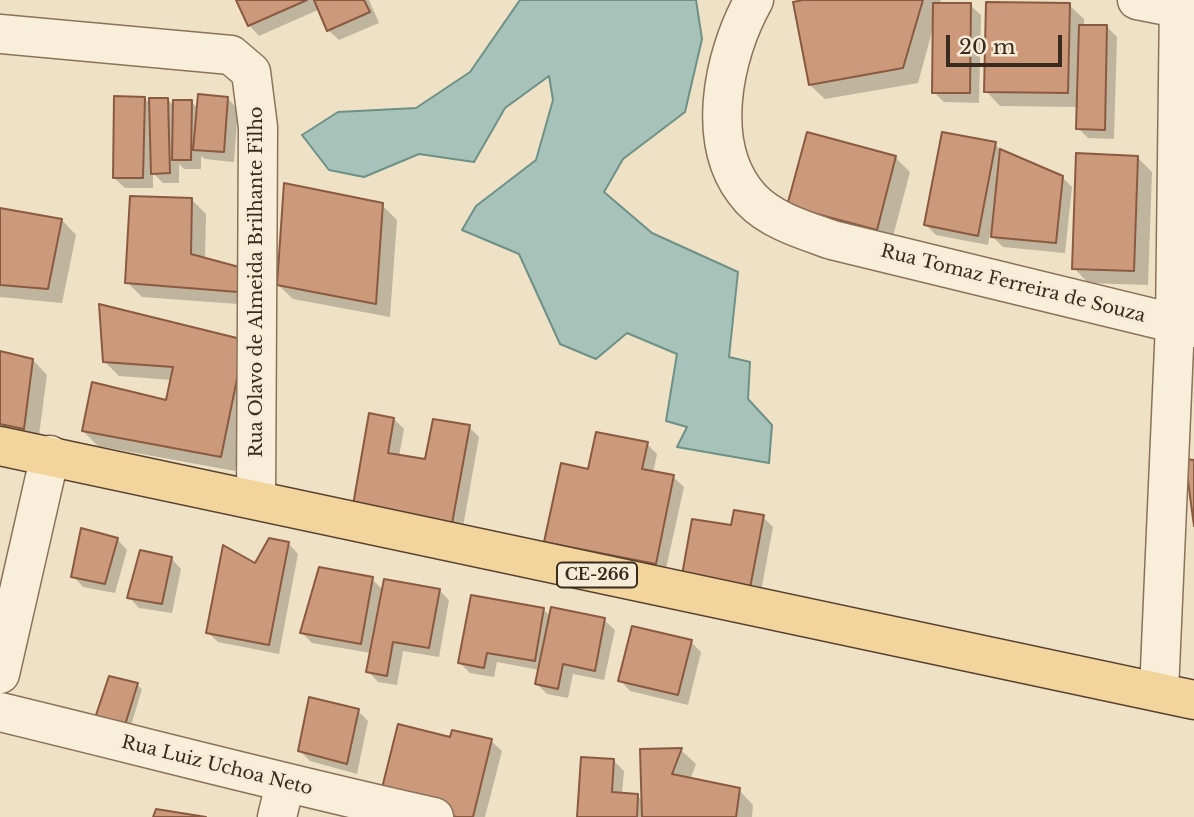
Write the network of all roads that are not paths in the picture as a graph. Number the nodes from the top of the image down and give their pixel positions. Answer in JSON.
{"nodes":[{"id":1,"x":754,"y":0,"type":"edge"},
{"id":2,"x":1137,"y":0,"type":"edge"},
{"id":3,"x":1184,"y":7,"type":"edge"},
{"id":4,"x":0,"y":34,"type":"edge"},
{"id":5,"x":1185,"y":326,"type":"edge"},
{"id":6,"x":0,"y":446,"type":"edge"},
{"id":7,"x":50,"y":455,"type":"junction"},
{"id":8,"x":256,"y":500,"type":"junction"},
{"id":9,"x":1179,"y":617,"type":"edge"},
{"id":10,"x":0,"y":674,"type":"edge"},
{"id":11,"x":1177,"y":696,"type":"edge"},
{"id":12,"x":0,"y":712,"type":"edge"},
{"id":13,"x":281,"y":801,"type":"edge"},
{"id":14,"x":434,"y":817,"type":"edge"}],
"edges":[{"from":1,"to":5,"type":"street","name":"Rua Tomaz Ferreira de Souza"},
{"from":2,"to":3,"type":"street"},
{"from":3,"to":5,"type":"street"},
{"from":4,"to":8,"type":"street","name":"Rua Olavo de Almeida Brilhante Filho"},
{"from":5,"to":9,"type":"street"},
{"from":6,"to":7,"type":"main road","number":"CE-266"},
{"from":7,"to":8,"type":"main road","number":"CE-266"},
{"from":7,"to":10,"type":"street"},
{"from":8,"to":11,"type":"main road","number":"CE-266"},
{"from":9,"to":11,"type":"street"},
{"from":12,"to":13,"type":"street","name":"Rua Luiz Uchoa Neto"},
{"from":13,"to":14,"type":"street","name":"Rua Luiz Uchoa Neto"}]}
